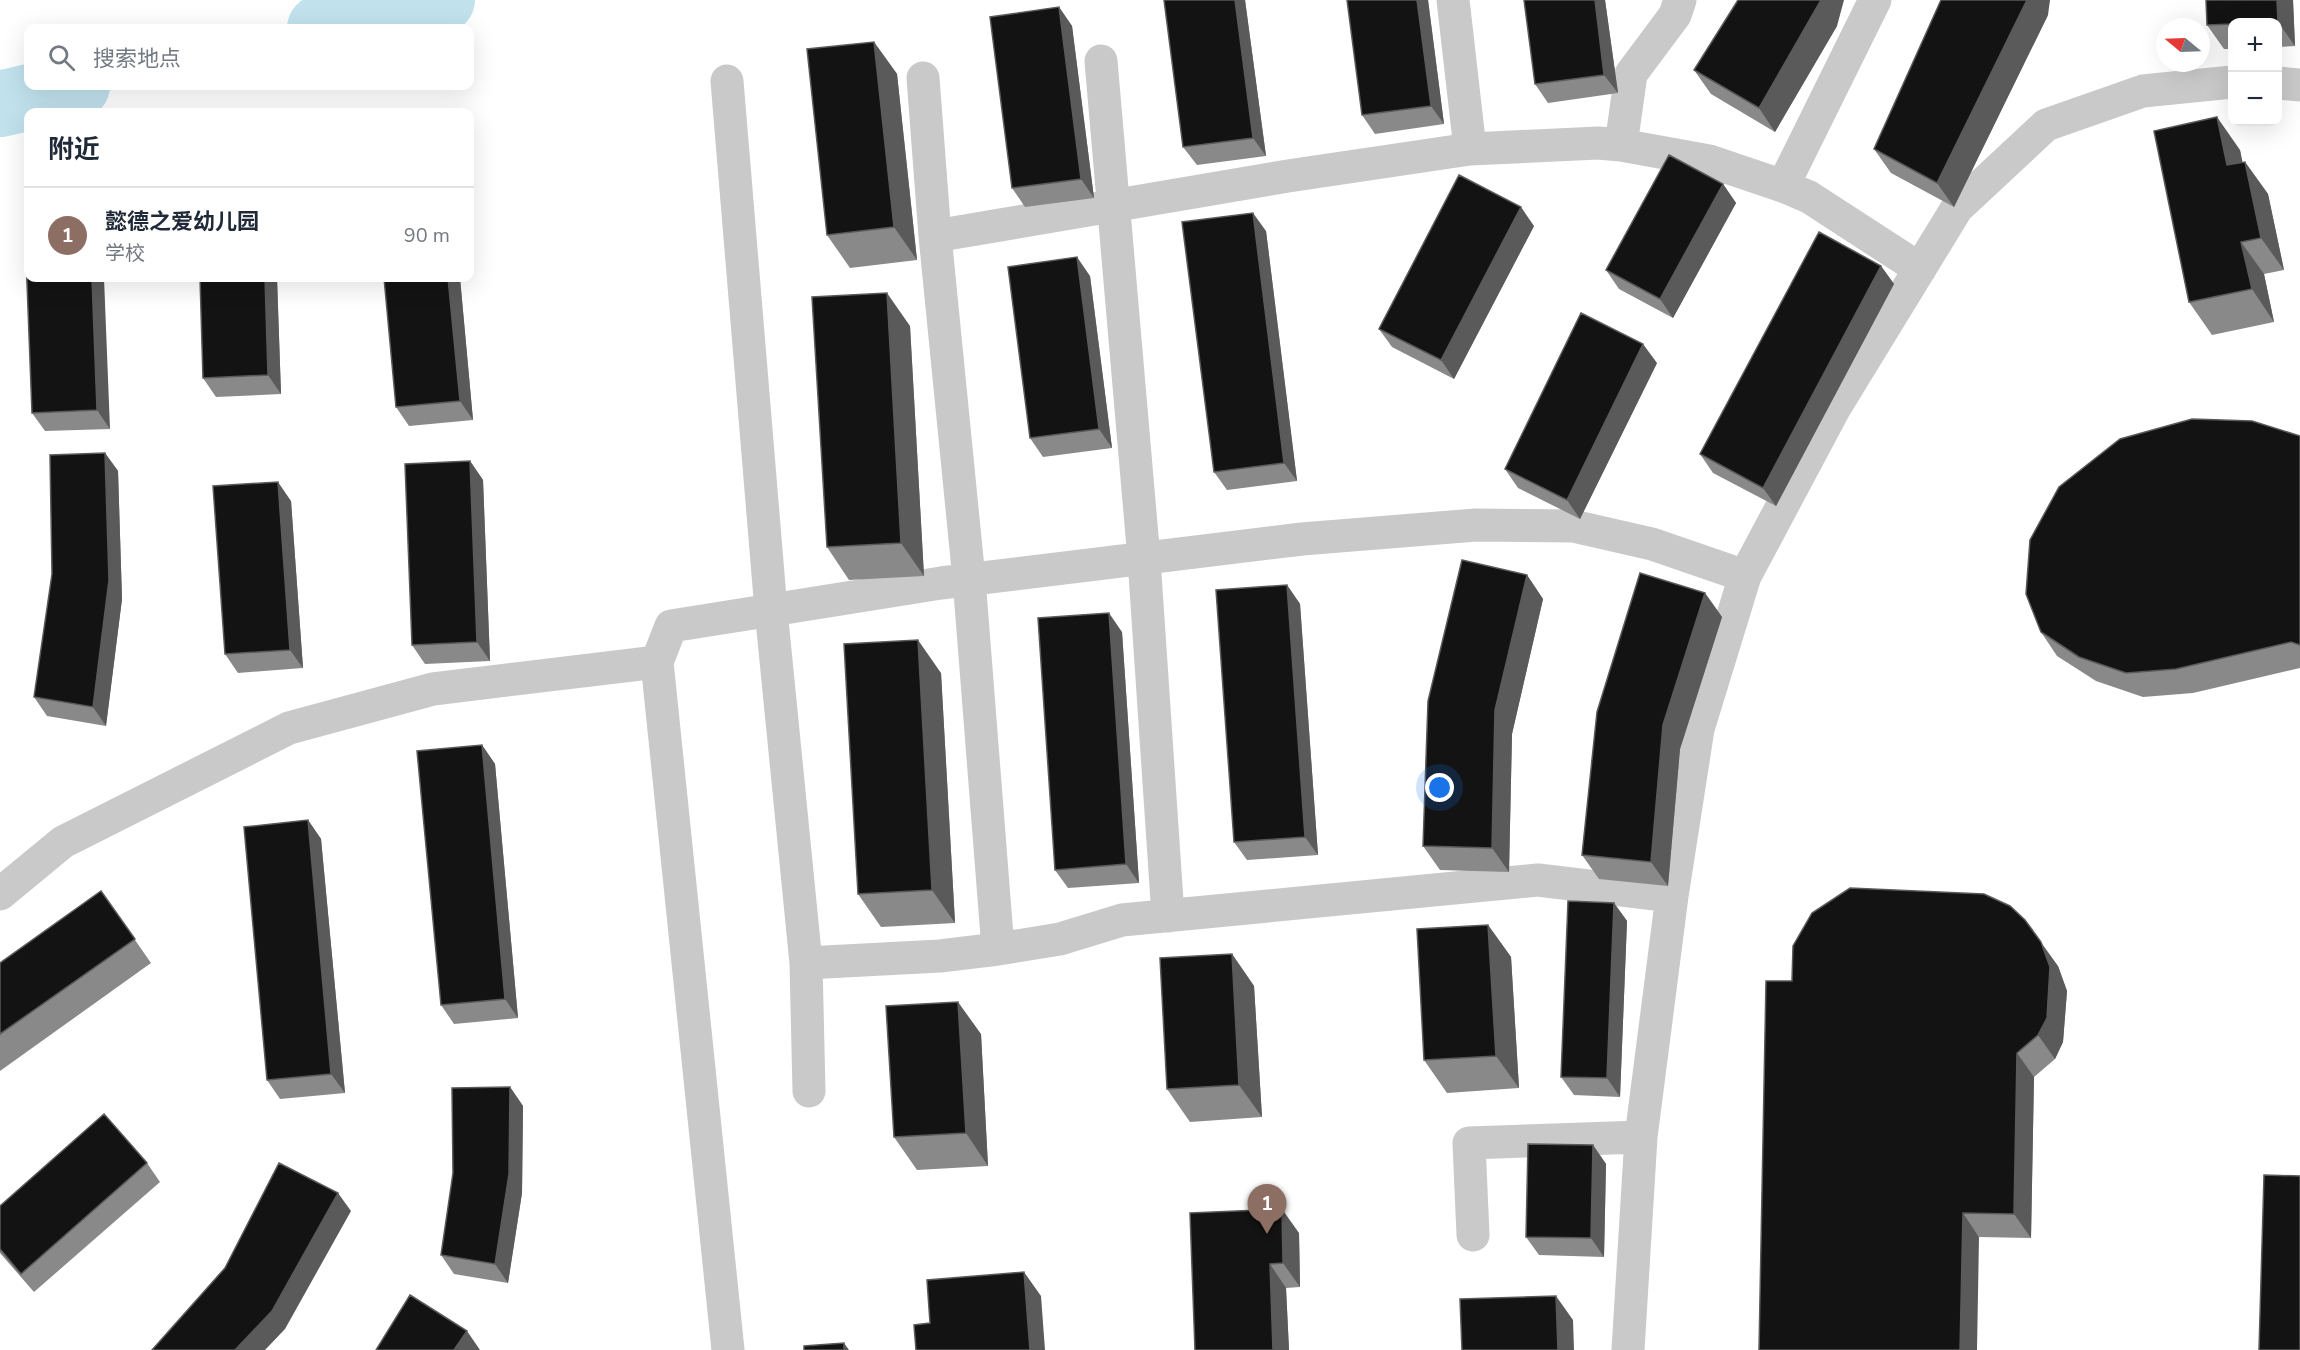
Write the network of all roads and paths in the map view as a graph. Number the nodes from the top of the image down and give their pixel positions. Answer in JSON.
{"nodes":[{"id":1,"x":1453,"y":0,"type":"edge"},
{"id":2,"x":1680,"y":0,"type":"edge"},
{"id":3,"x":1875,"y":0,"type":"edge"},
{"id":4,"x":1101,"y":61,"type":"dead end"},
{"id":5,"x":923,"y":78,"type":"dead end"},
{"id":6,"x":727,"y":81,"type":"dead end"},
{"id":7,"x":2228,"y":82,"type":"edge"},
{"id":8,"x":2282,"y":83,"type":"edge"},
{"id":9,"x":2300,"y":85,"type":"edge"},
{"id":10,"x":1621,"y":145,"type":"junction"},
{"id":11,"x":1470,"y":149,"type":"junction"},
{"id":12,"x":1783,"y":186,"type":"junction"},
{"id":13,"x":1115,"y":206,"type":"junction"},
{"id":14,"x":935,"y":236,"type":"junction"},
{"id":15,"x":1920,"y":268,"type":"junction"},
{"id":16,"x":1144,"y":558,"type":"junction"},
{"id":17,"x":1745,"y":576,"type":"junction"},
{"id":18,"x":969,"y":579,"type":"junction"},
{"id":19,"x":771,"y":610,"type":"junction"},
{"id":20,"x":657,"y":662,"type":"junction"},
{"id":21,"x":0,"y":894,"type":"edge"},
{"id":22,"x":1672,"y":896,"type":"junction"},
{"id":23,"x":1168,"y":916,"type":"junction"},
{"id":24,"x":998,"y":949,"type":"junction"},
{"id":25,"x":806,"y":963,"type":"junction"},
{"id":26,"x":809,"y":1090,"type":"dead end"},
{"id":27,"x":1641,"y":1137,"type":"junction"},
{"id":28,"x":1473,"y":1235,"type":"dead end"},
{"id":29,"x":728,"y":1350,"type":"edge"},
{"id":30,"x":1628,"y":1350,"type":"edge"}],
"edges":[{"from":1,"to":11,"type":"street"},
{"from":2,"to":10,"type":"street"},
{"from":3,"to":12,"type":"street"},
{"from":4,"to":13,"type":"street"},
{"from":5,"to":14,"type":"street"},
{"from":6,"to":19,"type":"street"},
{"from":7,"to":15,"type":"street"},
{"from":8,"to":9,"type":"street"},
{"from":10,"to":11,"type":"street"},
{"from":10,"to":12,"type":"street"},
{"from":11,"to":13,"type":"street"},
{"from":12,"to":15,"type":"street"},
{"from":13,"to":14,"type":"street"},
{"from":13,"to":16,"type":"street"},
{"from":14,"to":18,"type":"street"},
{"from":15,"to":17,"type":"street"},
{"from":16,"to":17,"type":"street"},
{"from":16,"to":18,"type":"street"},
{"from":16,"to":23,"type":"street"},
{"from":17,"to":22,"type":"street"},
{"from":18,"to":19,"type":"street"},
{"from":18,"to":24,"type":"street"},
{"from":19,"to":20,"type":"street"},
{"from":19,"to":25,"type":"street"},
{"from":20,"to":21,"type":"street"},
{"from":20,"to":29,"type":"street"},
{"from":22,"to":23,"type":"street"},
{"from":22,"to":27,"type":"street"},
{"from":23,"to":24,"type":"street"},
{"from":24,"to":25,"type":"street"},
{"from":25,"to":26,"type":"street"},
{"from":27,"to":28,"type":"street"},
{"from":27,"to":30,"type":"street"}]}
